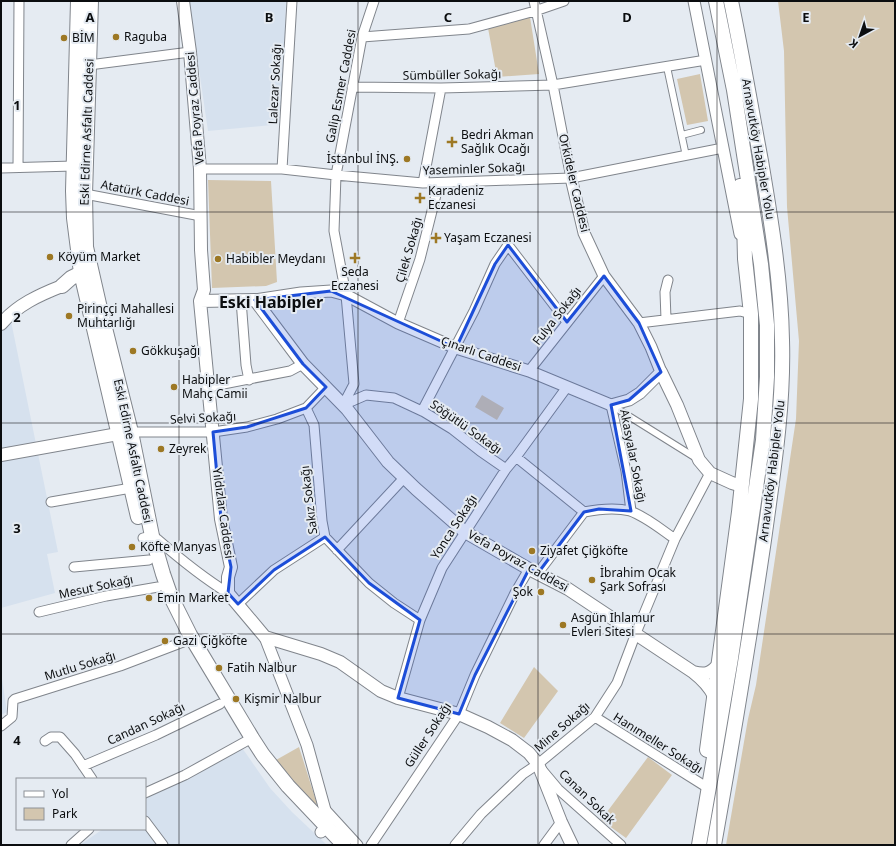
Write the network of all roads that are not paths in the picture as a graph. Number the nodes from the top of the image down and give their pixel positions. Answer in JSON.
{"nodes":[{"id":1,"x":19,"y":1,"type":"edge"},
{"id":2,"x":78,"y":1,"type":"edge"},
{"id":3,"x":91,"y":1,"type":"edge"},
{"id":4,"x":183,"y":1,"type":"edge"},
{"id":5,"x":292,"y":1,"type":"edge"},
{"id":6,"x":374,"y":1,"type":"edge"},
{"id":7,"x":534,"y":1,"type":"edge"},
{"id":8,"x":564,"y":1,"type":"edge"},
{"id":9,"x":694,"y":1,"type":"edge"},
{"id":10,"x":716,"y":1,"type":"edge"},
{"id":11,"x":731,"y":1,"type":"edge"},
{"id":12,"x":536,"y":11,"type":"junction"},
{"id":13,"x":362,"y":37,"type":"junction"},
{"id":14,"x":190,"y":52,"type":"junction"},
{"id":15,"x":706,"y":60,"type":"junction"},
{"id":16,"x":89,"y":66,"type":"junction"},
{"id":17,"x":667,"y":67,"type":"junction"},
{"id":18,"x":553,"y":85,"type":"junction"},
{"id":19,"x":352,"y":87,"type":"junction"},
{"id":20,"x":441,"y":88,"type":"junction"},
{"id":21,"x":734,"y":90,"type":"junction"},
{"id":22,"x":701,"y":130,"type":"dead end"},
{"id":23,"x":682,"y":135,"type":"junction"},
{"id":24,"x":723,"y":148,"type":"junction"},
{"id":25,"x":686,"y":156,"type":"junction"},
{"id":26,"x":74,"y":166,"type":"junction"},
{"id":27,"x":18,"y":167,"type":"junction"},
{"id":28,"x":1,"y":168,"type":"edge"},
{"id":29,"x":200,"y":169,"type":"junction"},
{"id":30,"x":282,"y":169,"type":"junction"},
{"id":31,"x":336,"y":175,"type":"junction"},
{"id":32,"x":571,"y":178,"type":"junction"},
{"id":33,"x":423,"y":183,"type":"junction"},
{"id":34,"x":440,"y":183,"type":"junction"},
{"id":35,"x":84,"y":194,"type":"junction"},
{"id":36,"x":201,"y":216,"type":"junction"},
{"id":37,"x":744,"y":259,"type":"junction"},
{"id":38,"x":604,"y":276,"type":"junction"},
{"id":39,"x":87,"y":280,"type":"junction"},
{"id":40,"x":668,"y":280,"type":"dead end"},
{"id":41,"x":62,"y":286,"type":"joint"},
{"id":42,"x":346,"y":295,"type":"junction"},
{"id":43,"x":241,"y":300,"type":"junction"},
{"id":44,"x":255,"y":300,"type":"junction"},
{"id":45,"x":200,"y":301,"type":"junction"},
{"id":46,"x":751,"y":314,"type":"junction"},
{"id":47,"x":666,"y":319,"type":"junction"},
{"id":48,"x":567,"y":322,"type":"junction"},
{"id":49,"x":639,"y":322,"type":"junction"},
{"id":50,"x":1,"y":324,"type":"edge"},
{"id":51,"x":398,"y":324,"type":"junction"},
{"id":52,"x":456,"y":348,"type":"junction"},
{"id":53,"x":303,"y":364,"type":"junction"},
{"id":54,"x":529,"y":371,"type":"junction"},
{"id":55,"x":661,"y":372,"type":"junction"},
{"id":56,"x":249,"y":380,"type":"junction"},
{"id":57,"x":208,"y":387,"type":"junction"},
{"id":58,"x":326,"y":387,"type":"junction"},
{"id":59,"x":567,"y":387,"type":"junction"},
{"id":60,"x":343,"y":405,"type":"junction"},
{"id":61,"x":611,"y":405,"type":"junction"},
{"id":62,"x":306,"y":408,"type":"junction"},
{"id":63,"x":422,"y":411,"type":"junction"},
{"id":64,"x":213,"y":432,"type":"junction"},
{"id":65,"x":124,"y":433,"type":"junction"},
{"id":66,"x":1,"y":455,"type":"edge"},
{"id":67,"x":516,"y":457,"type":"junction"},
{"id":68,"x":700,"y":460,"type":"junction"},
{"id":69,"x":506,"y":469,"type":"junction"},
{"id":70,"x":710,"y":473,"type":"junction"},
{"id":71,"x":404,"y":478,"type":"junction"},
{"id":72,"x":742,"y":486,"type":"junction"},
{"id":73,"x":132,"y":488,"type":"junction"},
{"id":74,"x":51,"y":502,"type":"dead end"},
{"id":75,"x":584,"y":512,"type":"junction"},
{"id":76,"x":631,"y":512,"type":"junction"},
{"id":77,"x":465,"y":532,"type":"junction"},
{"id":78,"x":148,"y":537,"type":"junction"},
{"id":79,"x":325,"y":537,"type":"junction"},
{"id":80,"x":675,"y":539,"type":"junction"},
{"id":81,"x":734,"y":548,"type":"junction"},
{"id":82,"x":337,"y":550,"type":"junction"},
{"id":83,"x":149,"y":560,"type":"junction"},
{"id":84,"x":74,"y":567,"type":"dead end"},
{"id":85,"x":534,"y":571,"type":"junction"},
{"id":86,"x":158,"y":587,"type":"junction"},
{"id":87,"x":228,"y":592,"type":"junction"},
{"id":88,"x":238,"y":604,"type":"junction"},
{"id":89,"x":39,"y":612,"type":"dead end"},
{"id":90,"x":420,"y":620,"type":"junction"},
{"id":91,"x":636,"y":633,"type":"junction"},
{"id":92,"x":265,"y":638,"type":"junction"},
{"id":93,"x":183,"y":642,"type":"junction"},
{"id":94,"x":731,"y":658,"type":"junction"},
{"id":95,"x":718,"y":666,"type":"junction"},
{"id":96,"x":693,"y":672,"type":"junction"},
{"id":97,"x":714,"y":696,"type":"junction"},
{"id":98,"x":398,"y":698,"type":"junction"},
{"id":99,"x":220,"y":704,"type":"junction"},
{"id":100,"x":459,"y":714,"type":"junction"},
{"id":101,"x":595,"y":717,"type":"junction"},
{"id":102,"x":1,"y":726,"type":"edge"},
{"id":103,"x":248,"y":740,"type":"junction"},
{"id":104,"x":44,"y":741,"type":"dead end"},
{"id":105,"x":538,"y":764,"type":"junction"},
{"id":106,"x":83,"y":766,"type":"junction"},
{"id":107,"x":91,"y":778,"type":"edge"},
{"id":108,"x":708,"y":788,"type":"junction"},
{"id":109,"x":146,"y":793,"type":"edge"},
{"id":110,"x":325,"y":809,"type":"junction"},
{"id":111,"x":146,"y":822,"type":"edge"},
{"id":112,"x":561,"y":822,"type":"junction"},
{"id":113,"x":88,"y":830,"type":"edge"},
{"id":114,"x":324,"y":830,"type":"junction"},
{"id":115,"x":71,"y":845,"type":"edge"},
{"id":116,"x":163,"y":845,"type":"edge"},
{"id":117,"x":333,"y":845,"type":"edge"},
{"id":118,"x":344,"y":845,"type":"edge"},
{"id":119,"x":358,"y":845,"type":"edge"},
{"id":120,"x":371,"y":845,"type":"edge"},
{"id":121,"x":455,"y":845,"type":"edge"},
{"id":122,"x":544,"y":845,"type":"edge"},
{"id":123,"x":572,"y":845,"type":"edge"},
{"id":124,"x":621,"y":845,"type":"edge"},
{"id":125,"x":699,"y":845,"type":"edge"},
{"id":126,"x":714,"y":845,"type":"edge"}],
"edges":[{"from":1,"to":27,"type":"street"},
{"from":2,"to":26,"type":"main road","name":"Eski Edirne Asfaltı Caddesi"},
{"from":3,"to":16,"type":"main road","name":"Eski Edirne Asfaltı Caddesi"},
{"from":4,"to":14,"type":"main road","name":"Vefa Poyraz Caddesi"},
{"from":5,"to":30,"type":"street","name":"Lalezar Sokağı"},
{"from":6,"to":13,"type":"street","name":"Galip Esmer Caddesi"},
{"from":7,"to":12,"type":"street","name":"Orkideler Caddesi"},
{"from":8,"to":12,"type":"street"},
{"from":9,"to":15,"type":"street"},
{"from":10,"to":21,"type":"main road","name":"Arnavutköy Habipler Yolu"},
{"from":11,"to":126,"type":"main road","name":"Arnavutköy Habipler Yolu"},
{"from":12,"to":13,"type":"street"},
{"from":12,"to":18,"type":"street","name":"Orkideler Caddesi"},
{"from":13,"to":19,"type":"street","name":"Galip Esmer Caddesi"},
{"from":14,"to":16,"type":"street"},
{"from":14,"to":29,"type":"main road","name":"Vefa Poyraz Caddesi"},
{"from":15,"to":17,"type":"street","name":"Sümbüller Sokağı"},
{"from":15,"to":24,"type":"street"},
{"from":16,"to":35,"type":"main road","name":"Eski Edirne Asfaltı Caddesi"},
{"from":17,"to":18,"type":"street","name":"Sümbüller Sokağı"},
{"from":17,"to":23,"type":"street"},
{"from":18,"to":20,"type":"street","name":"Sümbüller Sokağı"},
{"from":18,"to":32,"type":"street","name":"Orkideler Caddesi"},
{"from":19,"to":20,"type":"street","name":"Sümbüller Sokağı"},
{"from":19,"to":31,"type":"street","name":"Galip Esmer Caddesi"},
{"from":20,"to":33,"type":"street"},
{"from":21,"to":37,"type":"main road"},
{"from":21,"to":94,"type":"main road","name":"Arnavutköy Habipler Yolu"},
{"from":22,"to":23,"type":"street"},
{"from":23,"to":25,"type":"street"},
{"from":24,"to":25,"type":"street","name":"Yaseminler Sokağı"},
{"from":24,"to":37,"type":"street"},
{"from":25,"to":32,"type":"street","name":"Yaseminler Sokağı"},
{"from":26,"to":27,"type":"street"},
{"from":26,"to":39,"type":"main road","name":"Eski Edirne Asfaltı Caddesi"},
{"from":27,"to":28,"type":"street"},
{"from":29,"to":30,"type":"street","name":"Yaseminler Sokağı"},
{"from":29,"to":36,"type":"main road","name":"Vefa Poyraz Caddesi"},
{"from":30,"to":31,"type":"street","name":"Yaseminler Sokağı"},
{"from":31,"to":33,"type":"street","name":"Yaseminler Sokağı"},
{"from":31,"to":42,"type":"street","name":"Galip Esmer Caddesi"},
{"from":32,"to":34,"type":"street","name":"Yaseminler Sokağı"},
{"from":32,"to":38,"type":"street","name":"Orkideler Caddesi"},
{"from":33,"to":34,"type":"street","name":"Yaseminler Sokağı"},
{"from":34,"to":51,"type":"street","name":"Çilek Sokağı"},
{"from":35,"to":36,"type":"street","name":"Atatürk Caddesi"},
{"from":35,"to":39,"type":"main road","name":"Eski Edirne Asfaltı Caddesi"},
{"from":36,"to":45,"type":"main road","name":"Yıldızlar Caddesi"},
{"from":37,"to":46,"type":"main road"},
{"from":38,"to":48,"type":"street","name":"Fulya Sokağı"},
{"from":38,"to":49,"type":"street","name":"Orkideler Caddesi"},
{"from":39,"to":41,"type":"main road"},
{"from":39,"to":65,"type":"main road","name":"Eski Edirne Asfaltı Caddesi"},
{"from":39,"to":65,"type":"main road","name":"Eski Edirne Asfaltı Caddesi"},
{"from":40,"to":47,"type":"street"},
{"from":41,"to":50,"type":"main road"},
{"from":42,"to":44,"type":"street","name":"Çınarlı Caddesi"},
{"from":42,"to":51,"type":"street","name":"Çınarlı Caddesi"},
{"from":42,"to":60,"type":"street","name":"Galip Esmer Caddesi"},
{"from":43,"to":44,"type":"main road","name":"Çınarlı Caddesi"},
{"from":43,"to":45,"type":"main road","name":"Çınarlı Caddesi"},
{"from":43,"to":56,"type":"street"},
{"from":44,"to":53,"type":"main road","name":"Vefa Poyraz Caddesi"},
{"from":45,"to":57,"type":"main road","name":"Yıldızlar Caddesi"},
{"from":46,"to":47,"type":"street"},
{"from":46,"to":72,"type":"main road"},
{"from":47,"to":49,"type":"street"},
{"from":48,"to":52,"type":"street"},
{"from":48,"to":54,"type":"street","name":"Fulya Sokağı"},
{"from":49,"to":55,"type":"street","name":"Orkideler Caddesi"},
{"from":51,"to":52,"type":"street","name":"Çınarlı Caddesi"},
{"from":52,"to":54,"type":"street","name":"Çınarlı Caddesi"},
{"from":52,"to":63,"type":"street"},
{"from":53,"to":56,"type":"street"},
{"from":53,"to":58,"type":"main road","name":"Vefa Poyraz Caddesi"},
{"from":54,"to":59,"type":"street","name":"Çınarlı Caddesi"},
{"from":55,"to":61,"type":"street"},
{"from":55,"to":68,"type":"main road","name":"Orkideler Caddesi"},
{"from":56,"to":57,"type":"street"},
{"from":57,"to":64,"type":"main road","name":"Yıldızlar Caddesi"},
{"from":58,"to":60,"type":"main road","name":"Vefa Poyraz Caddesi"},
{"from":58,"to":62,"type":"street","name":"Selvi Sokağı"},
{"from":59,"to":61,"type":"street","name":"Çınarlı Caddesi"},
{"from":59,"to":67,"type":"street","name":"Yonca Sokağı"},
{"from":60,"to":63,"type":"street","name":"Söğütlü Sokağı"},
{"from":60,"to":71,"type":"main road","name":"Vefa Poyraz Caddesi"},
{"from":61,"to":68,"type":"street","name":"Çınarlı Caddesi"},
{"from":61,"to":76,"type":"street","name":"Akasyalar Sokağı"},
{"from":62,"to":64,"type":"street","name":"Selvi Sokağı"},
{"from":62,"to":79,"type":"street","name":"Sakız Sokağı"},
{"from":63,"to":69,"type":"street","name":"Söğütlü Sokağı"},
{"from":64,"to":65,"type":"street","name":"Selvi Sokağı"},
{"from":64,"to":87,"type":"main road","name":"Yıldızlar Caddesi"},
{"from":65,"to":66,"type":"main road"},
{"from":65,"to":73,"type":"main road","name":"Eski Edirne Asfaltı Caddesi"},
{"from":65,"to":78,"type":"main road","name":"Eski Edirne Asfaltı Caddesi"},
{"from":67,"to":69,"type":"street","name":"Yonca Sokağı"},
{"from":67,"to":75,"type":"street"},
{"from":68,"to":70,"type":"main road","name":"Çınarlı Caddesi"},
{"from":69,"to":77,"type":"street","name":"Yonca Sokağı"},
{"from":70,"to":72,"type":"main road","name":"Çınarlı Caddesi"},
{"from":70,"to":80,"type":"street","name":"Mine Sokağı"},
{"from":71,"to":77,"type":"main road","name":"Vefa Poyraz Caddesi"},
{"from":71,"to":82,"type":"street"},
{"from":72,"to":81,"type":"main road"},
{"from":73,"to":74,"type":"street"},
{"from":73,"to":78,"type":"main road","name":"Eski Edirne Asfaltı Caddesi"},
{"from":75,"to":76,"type":"street"},
{"from":75,"to":85,"type":"street","name":"Güller Sokağı"},
{"from":76,"to":80,"type":"street"},
{"from":77,"to":85,"type":"main road","name":"Vefa Poyraz Caddesi"},
{"from":77,"to":90,"type":"street","name":"Yonca Sokağı"},
{"from":78,"to":83,"type":"main road","name":"Eski Edirne Asfaltı Caddesi"},
{"from":78,"to":87,"type":"street"},
{"from":78,"to":103,"type":"main road","name":"Eski Edirne Asfaltı Caddesi"},
{"from":79,"to":82,"type":"street","name":"Sakız Sokağı"},
{"from":79,"to":88,"type":"street"},
{"from":80,"to":91,"type":"street","name":"Mine Sokağı"},
{"from":81,"to":94,"type":"main road"},
{"from":81,"to":95,"type":"main road"},
{"from":82,"to":90,"type":"street","name":"Sakız Sokağı"},
{"from":83,"to":84,"type":"street"},
{"from":83,"to":86,"type":"main road","name":"Eski Edirne Asfaltı Caddesi"},
{"from":85,"to":91,"type":"main road","name":"Vefa Poyraz Caddesi"},
{"from":85,"to":100,"type":"street","name":"Güller Sokağı"},
{"from":86,"to":89,"type":"street","name":"Mesut Sokağı"},
{"from":86,"to":93,"type":"main road","name":"Eski Edirne Asfaltı Caddesi"},
{"from":87,"to":88,"type":"main road"},
{"from":88,"to":92,"type":"main road"},
{"from":90,"to":98,"type":"street","name":"Yonca Sokağı"},
{"from":91,"to":96,"type":"main road","name":"Vefa Poyraz Caddesi"},
{"from":91,"to":101,"type":"street","name":"Mine Sokağı"},
{"from":92,"to":98,"type":"main road"},
{"from":92,"to":110,"type":"street"},
{"from":93,"to":99,"type":"main road","name":"Eski Edirne Asfaltı Caddesi"},
{"from":93,"to":102,"type":"street","name":"Mutlu Sokağı"},
{"from":94,"to":108,"type":"main road","name":"Arnavutköy Habipler Yolu"},
{"from":95,"to":96,"type":"main road"},
{"from":95,"to":97,"type":"main road"},
{"from":96,"to":97,"type":"main road","name":"Vefa Poyraz Caddesi"},
{"from":97,"to":108,"type":"main road"},
{"from":98,"to":100,"type":"main road"},
{"from":99,"to":103,"type":"main road","name":"Eski Edirne Asfaltı Caddesi"},
{"from":99,"to":106,"type":"street","name":"Candan Sokağı"},
{"from":100,"to":105,"type":"main road"},
{"from":100,"to":120,"type":"street","name":"Güller Sokağı"},
{"from":101,"to":105,"type":"street","name":"Mine Sokağı"},
{"from":101,"to":108,"type":"street","name":"Hanımeller Sokağı"},
{"from":103,"to":109,"type":"street"},
{"from":103,"to":114,"type":"main road","name":"Eski Edirne Asfaltı Caddesi"},
{"from":104,"to":106,"type":"street"},
{"from":105,"to":112,"type":"main road"},
{"from":105,"to":121,"type":"street","name":"Mine Sokağı"},
{"from":105,"to":124,"type":"street","name":"Canan Sokak"},
{"from":106,"to":107,"type":"street"},
{"from":108,"to":125,"type":"main road","name":"Arnavutköy Habipler Yolu"},
{"from":110,"to":114,"type":"street"},
{"from":110,"to":119,"type":"street"},
{"from":111,"to":116,"type":"street"},
{"from":112,"to":122,"type":"street"},
{"from":112,"to":123,"type":"main road"},
{"from":113,"to":115,"type":"street"},
{"from":114,"to":117,"type":"main road","name":"Eski Edirne Asfaltı Caddesi"},
{"from":114,"to":118,"type":"main road","name":"Eski Edirne Asfaltı Caddesi"}]}
